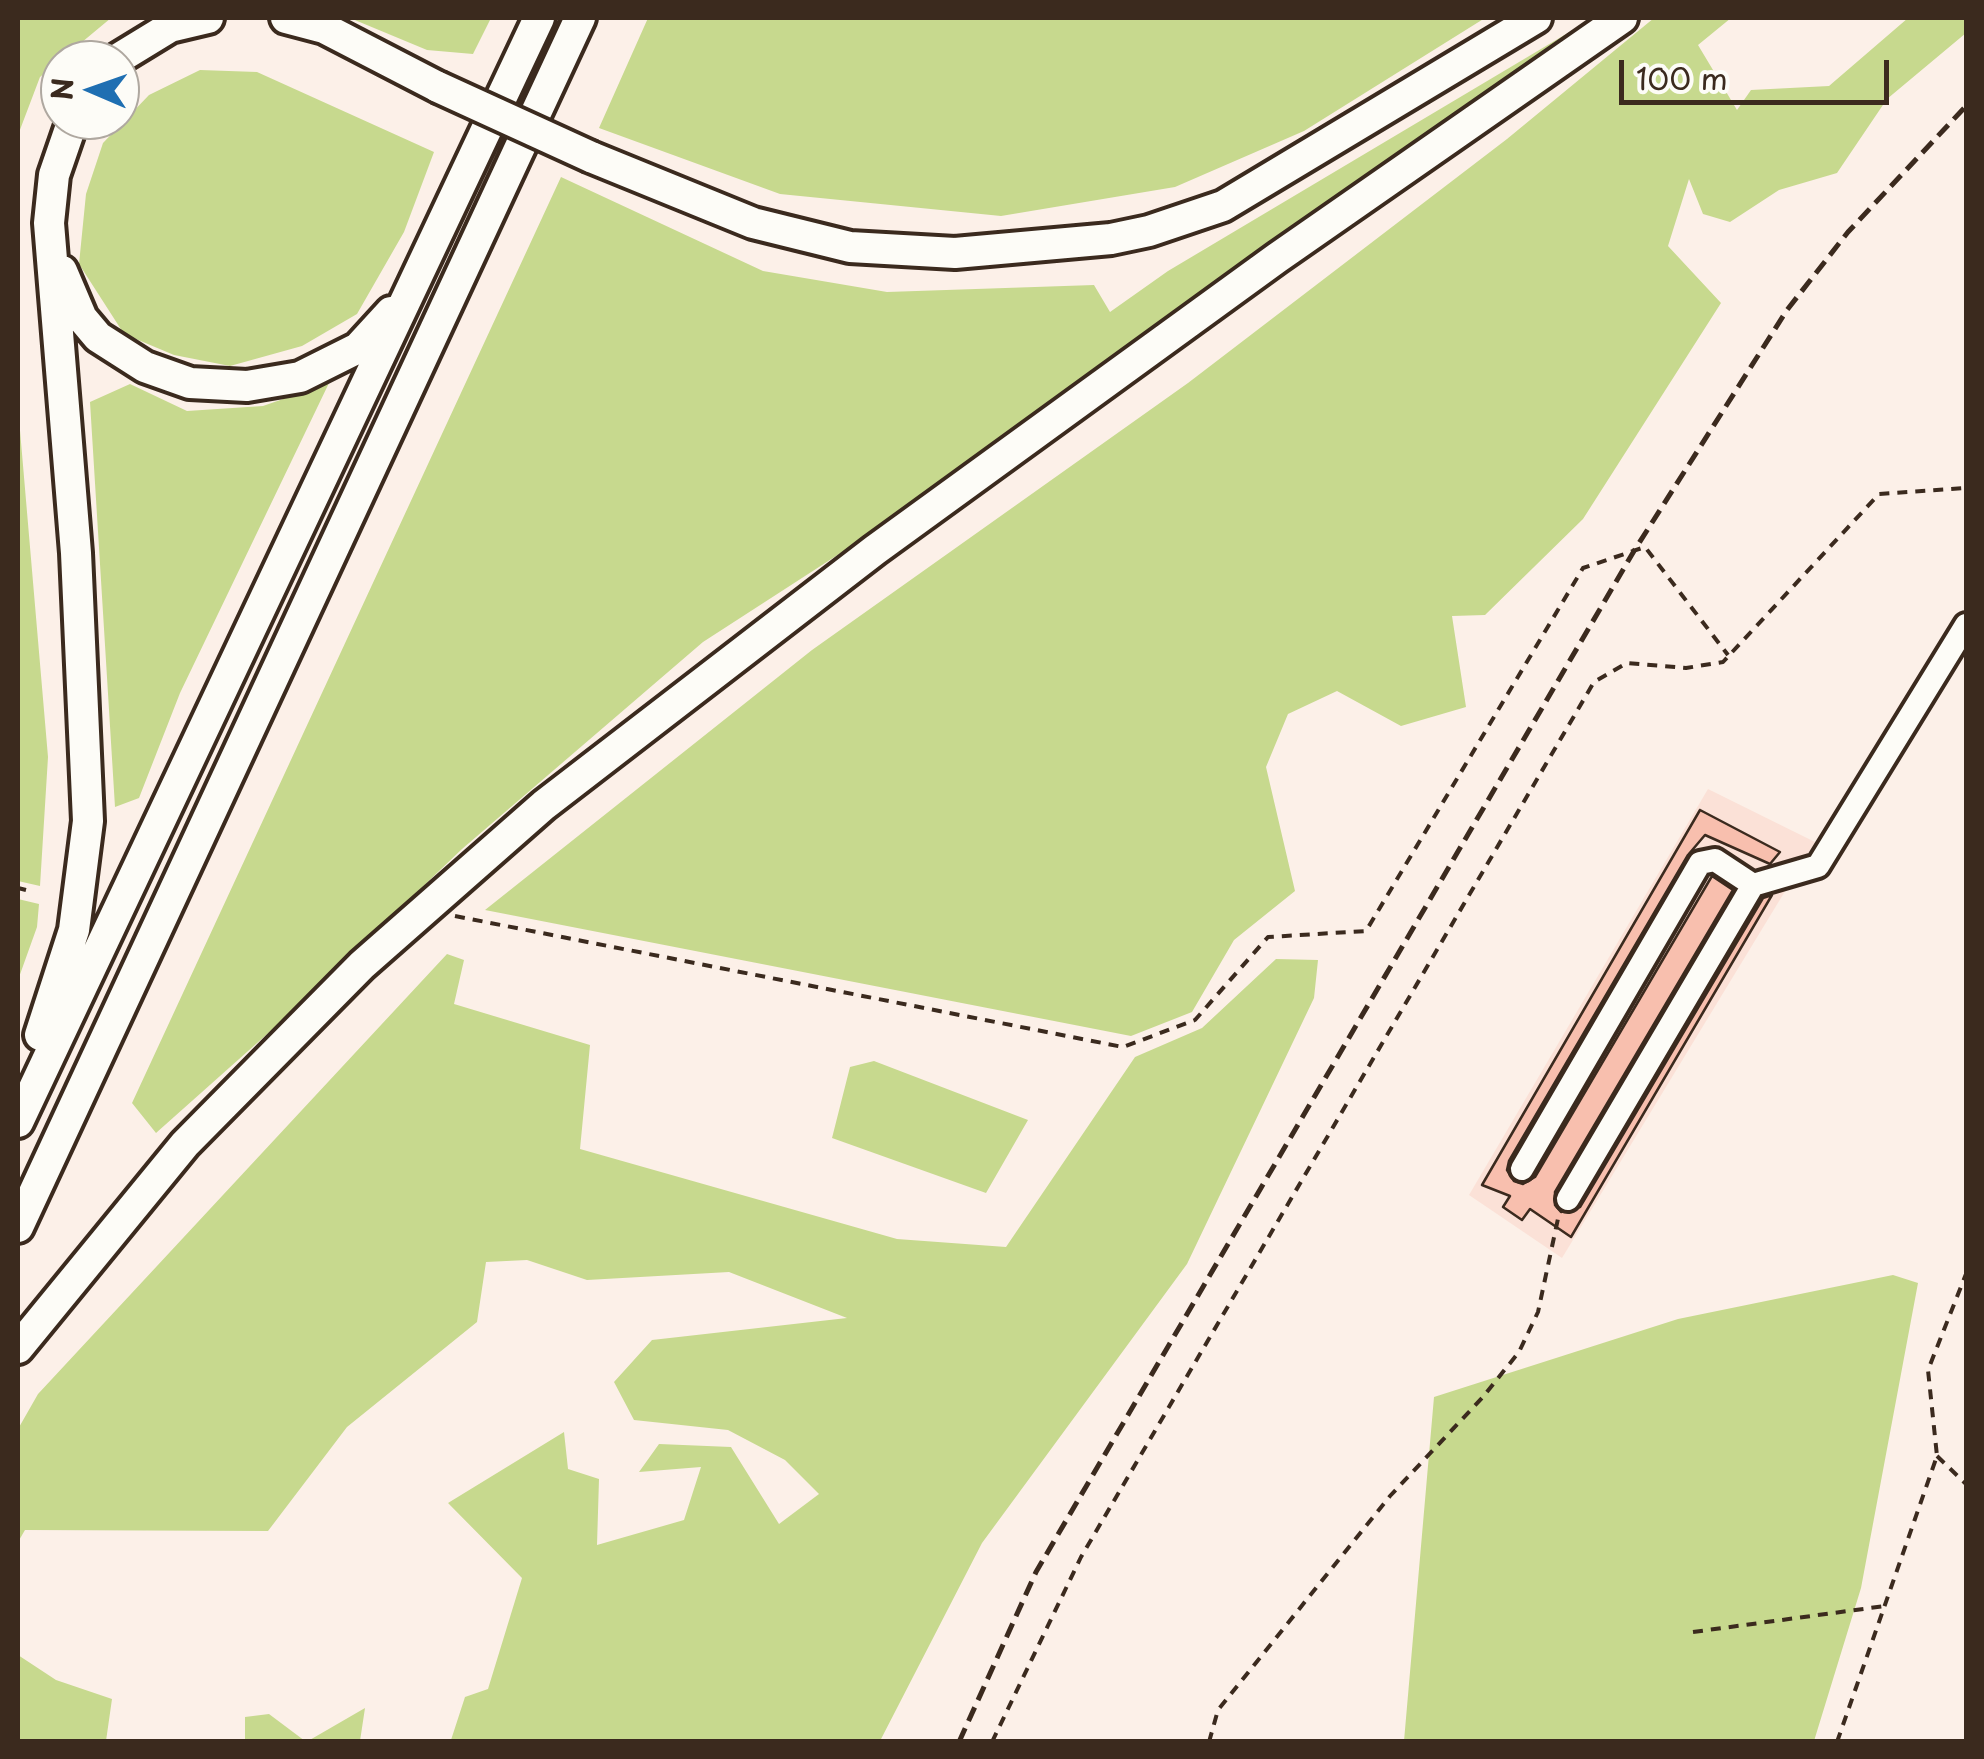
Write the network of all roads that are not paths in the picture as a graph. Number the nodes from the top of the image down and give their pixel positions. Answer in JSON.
{"nodes":[{"id":1,"x":208,"y":18,"type":"edge"},
{"id":2,"x":286,"y":18,"type":"edge"},
{"id":3,"x":539,"y":18,"type":"edge"},
{"id":4,"x":580,"y":18,"type":"edge"},
{"id":5,"x":1536,"y":18,"type":"edge"},
{"id":6,"x":1622,"y":18,"type":"edge"},
{"id":7,"x":140,"y":45,"type":"edge"},
{"id":8,"x":66,"y":140,"type":"edge"},
{"id":9,"x":50,"y":238,"type":"junction"},
{"id":10,"x":430,"y":250,"type":"junction"},
{"id":11,"x":1966,"y":625,"type":"edge"},
{"id":12,"x":1753,"y":885,"type":"junction"},
{"id":13,"x":18,"y":1091,"type":"edge"},
{"id":14,"x":18,"y":1122,"type":"edge"},
{"id":15,"x":1522,"y":1169,"type":"dead end"},
{"id":16,"x":1568,"y":1199,"type":"road end"},
{"id":17,"x":18,"y":1227,"type":"edge"},
{"id":18,"x":18,"y":1348,"type":"edge"}],
"edges":[{"from":1,"to":7,"type":"main road"},
{"from":2,"to":5,"type":"main road","bridge":true},
{"from":3,"to":10,"type":"main road"},
{"from":4,"to":17,"type":"main road"},
{"from":6,"to":18,"type":"main road"},
{"from":8,"to":9,"type":"main road"},
{"from":9,"to":10,"type":"main road"},
{"from":9,"to":13,"type":"main road"},
{"from":10,"to":14,"type":"main road"},
{"from":11,"to":12,"type":"lane"},
{"from":12,"to":15,"type":"lane"},
{"from":12,"to":16,"type":"lane"}]}
